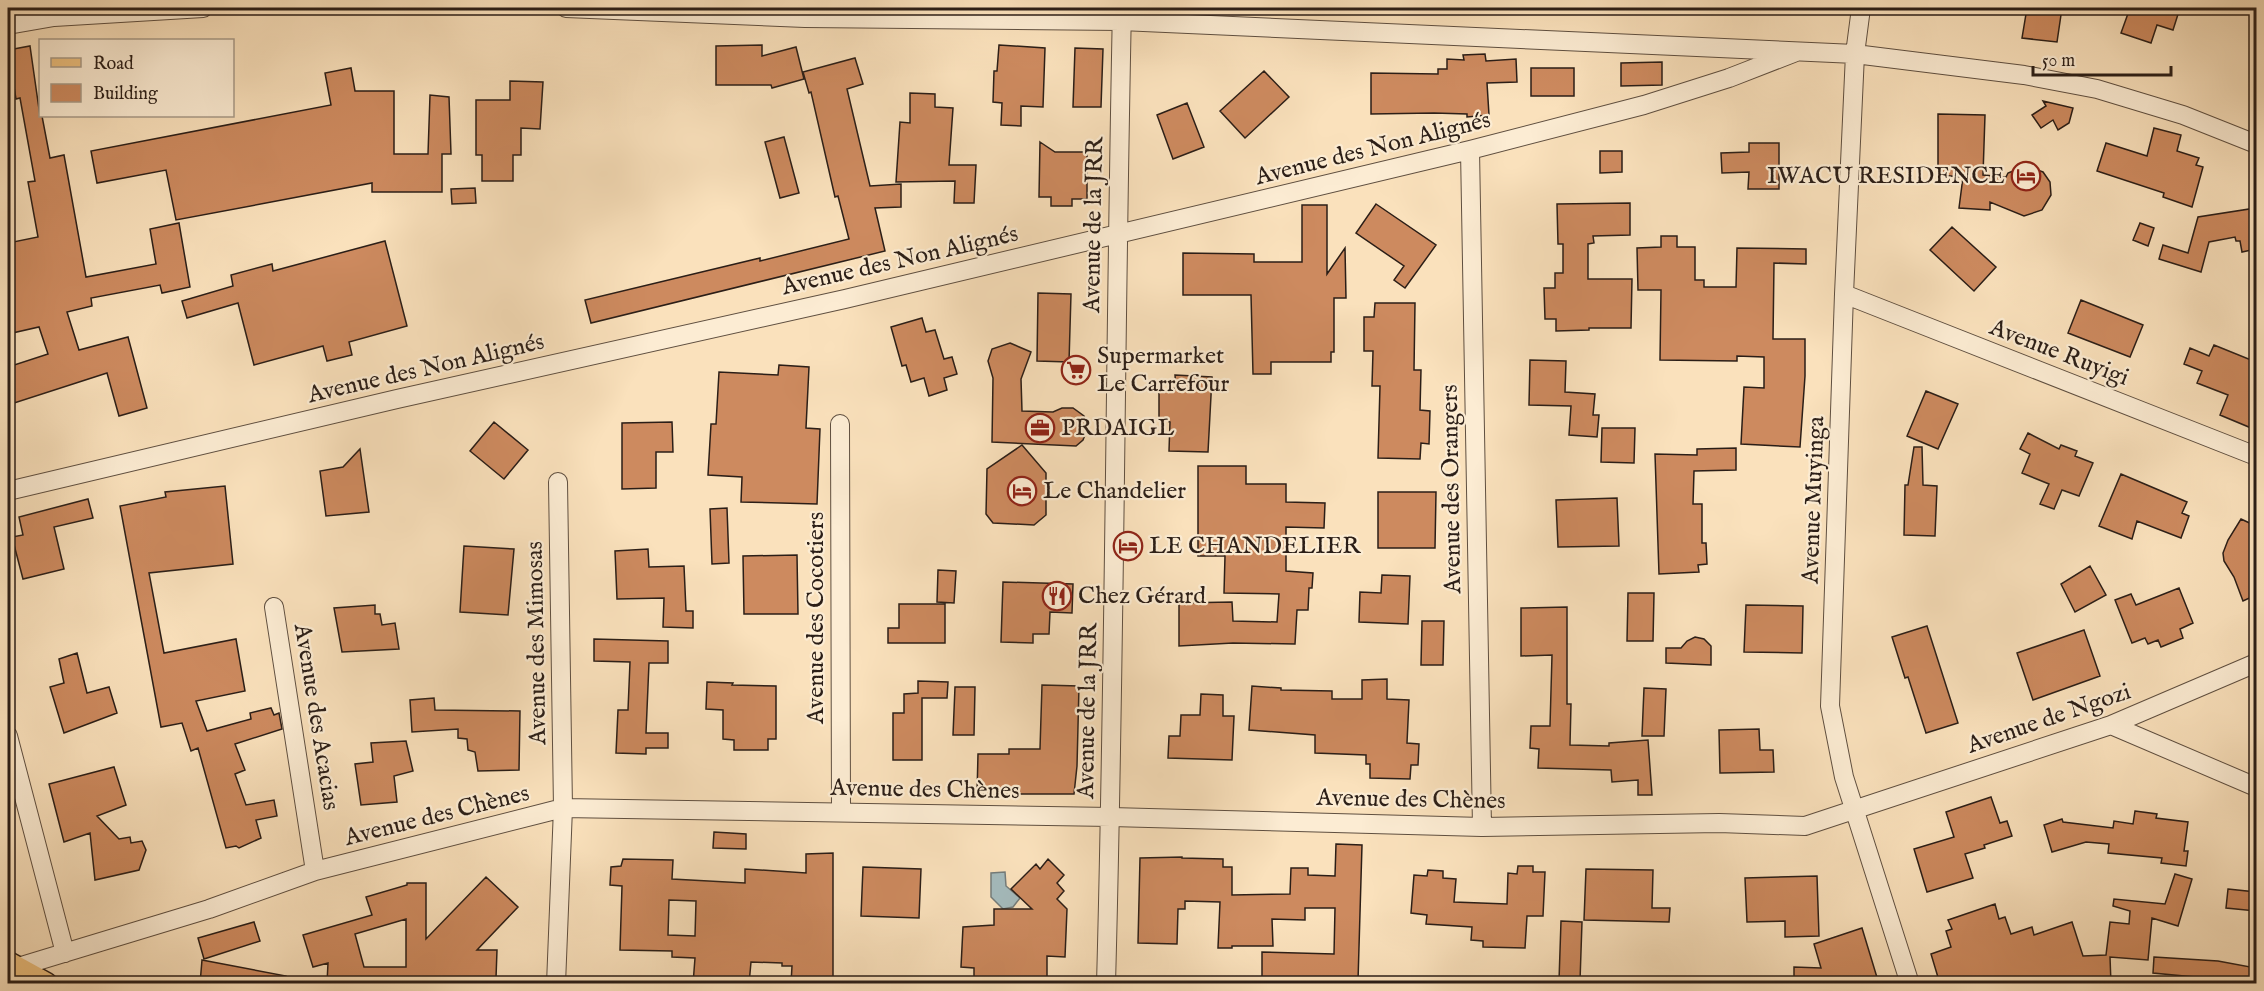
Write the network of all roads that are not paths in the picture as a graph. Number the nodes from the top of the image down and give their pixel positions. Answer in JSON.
{"nodes":[{"id":1,"x":203,"y":8,"type":"edge"},
{"id":2,"x":566,"y":8,"type":"edge"},
{"id":3,"x":1861,"y":8,"type":"edge"},
{"id":4,"x":805,"y":13,"type":"edge"},
{"id":5,"x":1122,"y":14,"type":"edge"},
{"id":6,"x":8,"y":25,"type":"edge"},
{"id":7,"x":1796,"y":52,"type":"junction"},
{"id":8,"x":1855,"y":54,"type":"junction"},
{"id":9,"x":2256,"y":144,"type":"edge"},
{"id":10,"x":1470,"y":150,"type":"junction"},
{"id":11,"x":1117,"y":235,"type":"junction"},
{"id":12,"x":1844,"y":294,"type":"junction"},
{"id":13,"x":840,"y":424,"type":"dead end"},
{"id":14,"x":2256,"y":456,"type":"edge"},
{"id":15,"x":558,"y":482,"type":"dead end"},
{"id":16,"x":8,"y":491,"type":"edge"},
{"id":17,"x":274,"y":607,"type":"dead end"},
{"id":18,"x":2256,"y":663,"type":"edge"},
{"id":19,"x":2111,"y":725,"type":"junction"},
{"id":20,"x":8,"y":736,"type":"edge"},
{"id":21,"x":2256,"y":787,"type":"edge"},
{"id":22,"x":563,"y":808,"type":"junction"},
{"id":23,"x":1854,"y":810,"type":"junction"},
{"id":24,"x":841,"y":812,"type":"junction"},
{"id":25,"x":1110,"y":817,"type":"junction"},
{"id":26,"x":1482,"y":827,"type":"junction"},
{"id":27,"x":315,"y":871,"type":"junction"},
{"id":28,"x":65,"y":953,"type":"junction"},
{"id":29,"x":10,"y":966,"type":"edge"},
{"id":30,"x":46,"y":984,"type":"edge"},
{"id":31,"x":556,"y":984,"type":"edge"},
{"id":32,"x":1106,"y":984,"type":"edge"},
{"id":33,"x":1910,"y":984,"type":"edge"}],
"edges":[{"from":1,"to":6,"type":"street"},
{"from":2,"to":4,"type":"street"},
{"from":3,"to":8,"type":"street","name":"Avenue Muyinga"},
{"from":4,"to":5,"type":"street"},
{"from":5,"to":7,"type":"street"},
{"from":5,"to":11,"type":"street","name":"Avenue de la JRR"},
{"from":7,"to":8,"type":"street"},
{"from":7,"to":10,"type":"street","name":"Avenue des Non Alignés"},
{"from":8,"to":9,"type":"street"},
{"from":8,"to":12,"type":"street","name":"Avenue Muyinga"},
{"from":10,"to":11,"type":"street","name":"Avenue des Non Alignés"},
{"from":10,"to":26,"type":"street","name":"Avenue des Orangers"},
{"from":11,"to":16,"type":"street","name":"Avenue des Non Alignés"},
{"from":11,"to":25,"type":"street","name":"Avenue de la JRR"},
{"from":12,"to":14,"type":"street","name":"Avenue Ruyigi"},
{"from":12,"to":23,"type":"street","name":"Avenue Muyinga"},
{"from":13,"to":24,"type":"street","name":"Avenue des Cocotiers"},
{"from":15,"to":22,"type":"street","name":"Avenue des Mimosas"},
{"from":17,"to":27,"type":"street","name":"Avenue des Acacias"},
{"from":18,"to":19,"type":"street","name":"Avenue de Ngozi"},
{"from":19,"to":21,"type":"street"},
{"from":19,"to":23,"type":"street","name":"Avenue de Ngozi"},
{"from":20,"to":28,"type":"street"},
{"from":22,"to":24,"type":"street","name":"Avenue des Chènes"},
{"from":22,"to":27,"type":"street","name":"Avenue des Chènes"},
{"from":22,"to":31,"type":"street","name":"Avenue des Mimosas"},
{"from":23,"to":26,"type":"street","name":"Avenue des Chènes"},
{"from":23,"to":33,"type":"street","name":"Avenue Muyinga"},
{"from":24,"to":25,"type":"street","name":"Avenue des Chènes"},
{"from":25,"to":26,"type":"street","name":"Avenue des Chènes"},
{"from":25,"to":32,"type":"street","name":"Avenue de la JRR"},
{"from":27,"to":28,"type":"street","name":"Avenue des Chènes"},
{"from":28,"to":29,"type":"street","name":"Avenue des Chènes"},
{"from":29,"to":30,"type":"main road"}]}
